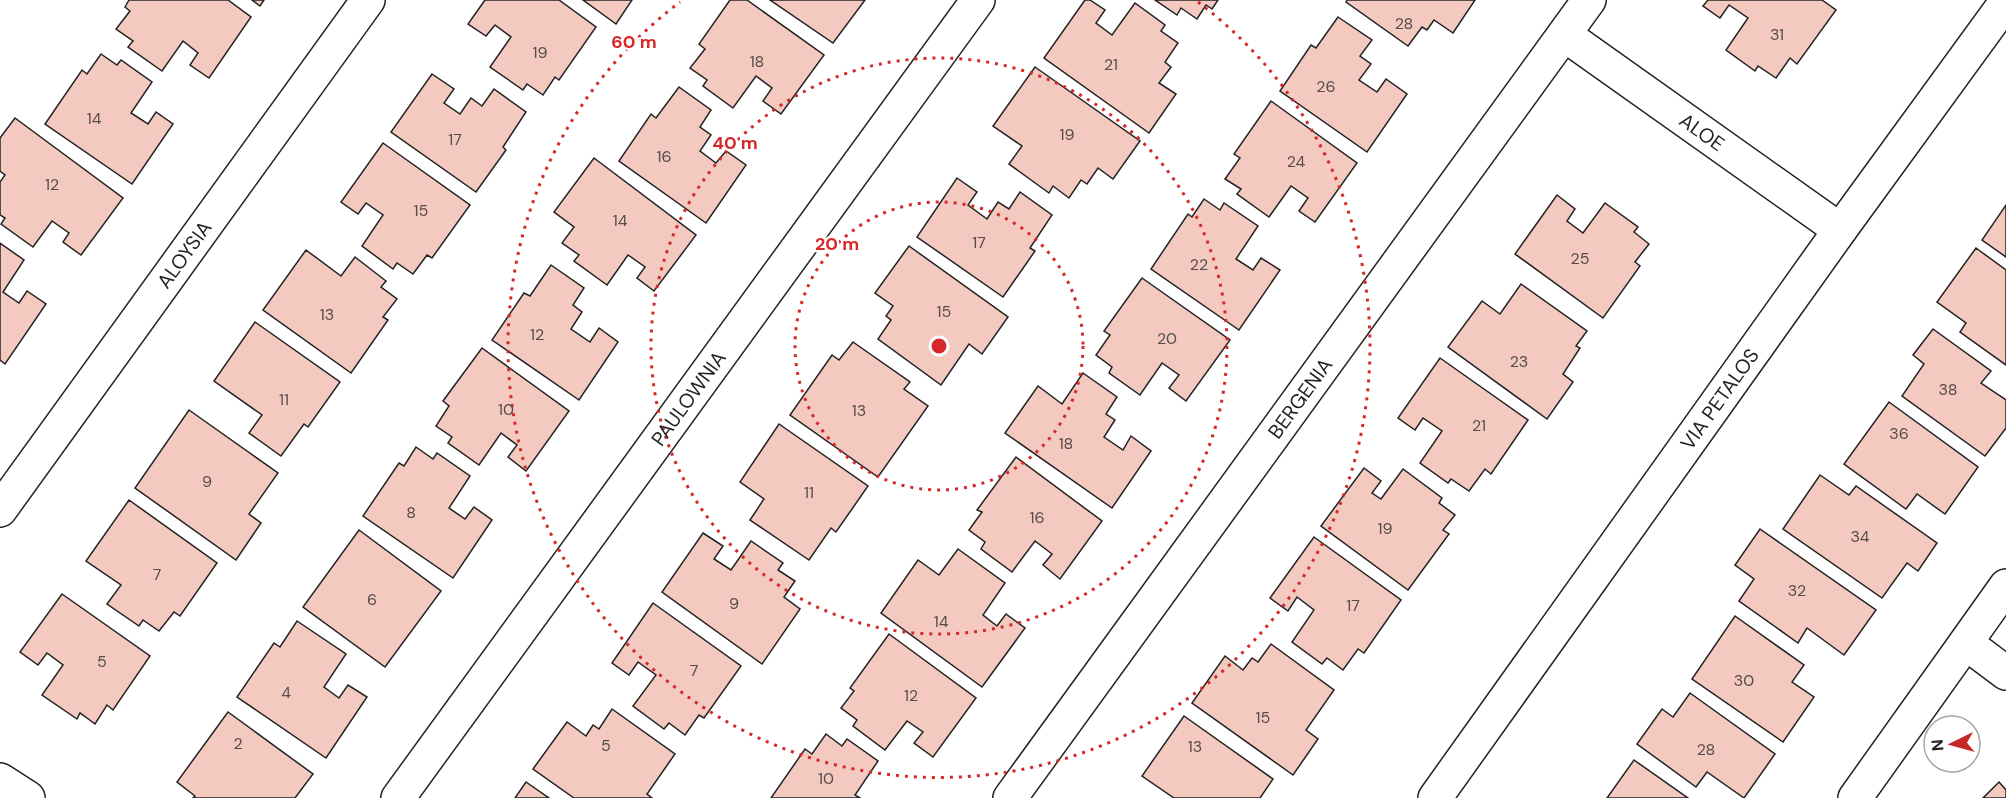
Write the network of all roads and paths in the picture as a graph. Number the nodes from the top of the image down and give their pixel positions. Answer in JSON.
{"nodes":[{"id":1,"x":368,"y":0,"type":"edge"},
{"id":2,"x":978,"y":0,"type":"edge"},
{"id":3,"x":1589,"y":0,"type":"edge"},
{"id":4,"x":2006,"y":2,"type":"edge"},
{"id":5,"x":1565,"y":35,"type":"junction"},
{"id":6,"x":1840,"y":230,"type":"junction"},
{"id":7,"x":0,"y":510,"type":"edge"},
{"id":8,"x":2006,"y":586,"type":"edge"},
{"id":9,"x":1966,"y":643,"type":"junction"},
{"id":10,"x":2006,"y":673,"type":"edge"},
{"id":11,"x":0,"y":780,"type":"edge"},
{"id":12,"x":28,"y":798,"type":"edge"},
{"id":13,"x":398,"y":798,"type":"edge"},
{"id":14,"x":1010,"y":798,"type":"edge"},
{"id":15,"x":1435,"y":798,"type":"edge"},
{"id":16,"x":1855,"y":798,"type":"edge"}],
"edges":[{"from":1,"to":7,"type":"street","name":"ALOYSIA"},
{"from":2,"to":13,"type":"street","name":"PAULOWNIA"},
{"from":3,"to":5,"type":"street","name":"BERGENIA"},
{"from":4,"to":6,"type":"street","name":"VIA PETALOS"},
{"from":5,"to":6,"type":"street","name":"ALOE"},
{"from":5,"to":14,"type":"street","name":"BERGENIA"},
{"from":6,"to":15,"type":"street","name":"VIA PETALOS"},
{"from":8,"to":9,"type":"street"},
{"from":9,"to":10,"type":"street"},
{"from":9,"to":16,"type":"street"},
{"from":11,"to":12,"type":"street"}]}
